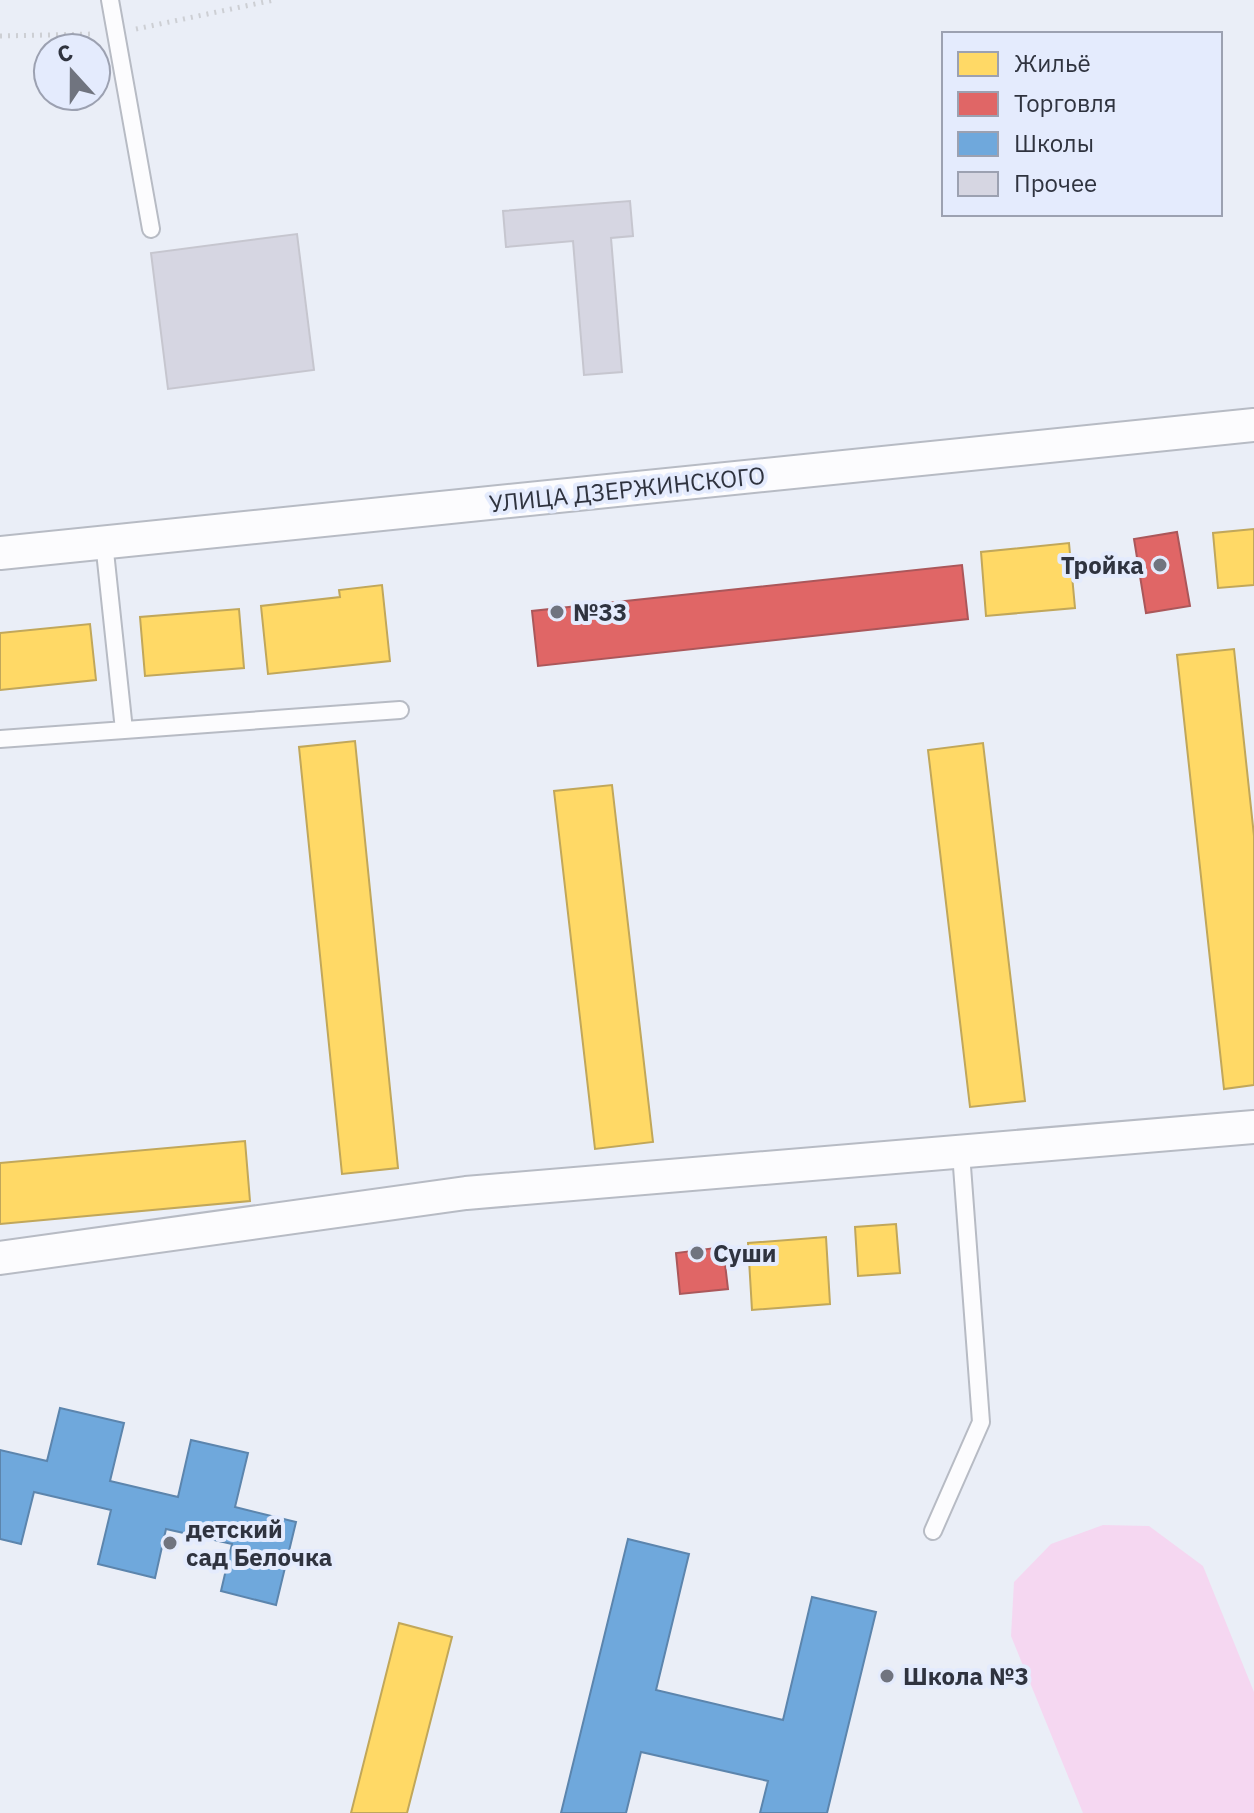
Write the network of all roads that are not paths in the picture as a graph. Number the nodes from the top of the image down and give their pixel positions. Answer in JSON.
{"nodes":[{"id":1,"x":110,"y":0,"type":"edge"},
{"id":2,"x":151,"y":229,"type":"dead end"},
{"id":3,"x":1254,"y":425,"type":"edge"},
{"id":4,"x":104,"y":542,"type":"junction"},
{"id":5,"x":0,"y":553,"type":"edge"},
{"id":6,"x":400,"y":710,"type":"dead end"},
{"id":7,"x":124,"y":730,"type":"junction"},
{"id":8,"x":0,"y":739,"type":"edge"},
{"id":9,"x":1254,"y":1127,"type":"edge"},
{"id":10,"x":961,"y":1153,"type":"junction"},
{"id":11,"x":0,"y":1258,"type":"edge"},
{"id":12,"x":933,"y":1531,"type":"dead end"}],
"edges":[{"from":1,"to":2,"type":"lane"},
{"from":3,"to":4,"type":"street","name":"УЛИЦА ДЗЕРЖИНСКОГО"},
{"from":4,"to":5,"type":"street","name":"УЛИЦА ДЗЕРЖИНСКОГО"},
{"from":4,"to":7,"type":"lane"},
{"from":6,"to":7,"type":"lane"},
{"from":7,"to":8,"type":"lane"},
{"from":9,"to":10,"type":"street"},
{"from":10,"to":11,"type":"street"},
{"from":10,"to":12,"type":"lane"}]}
